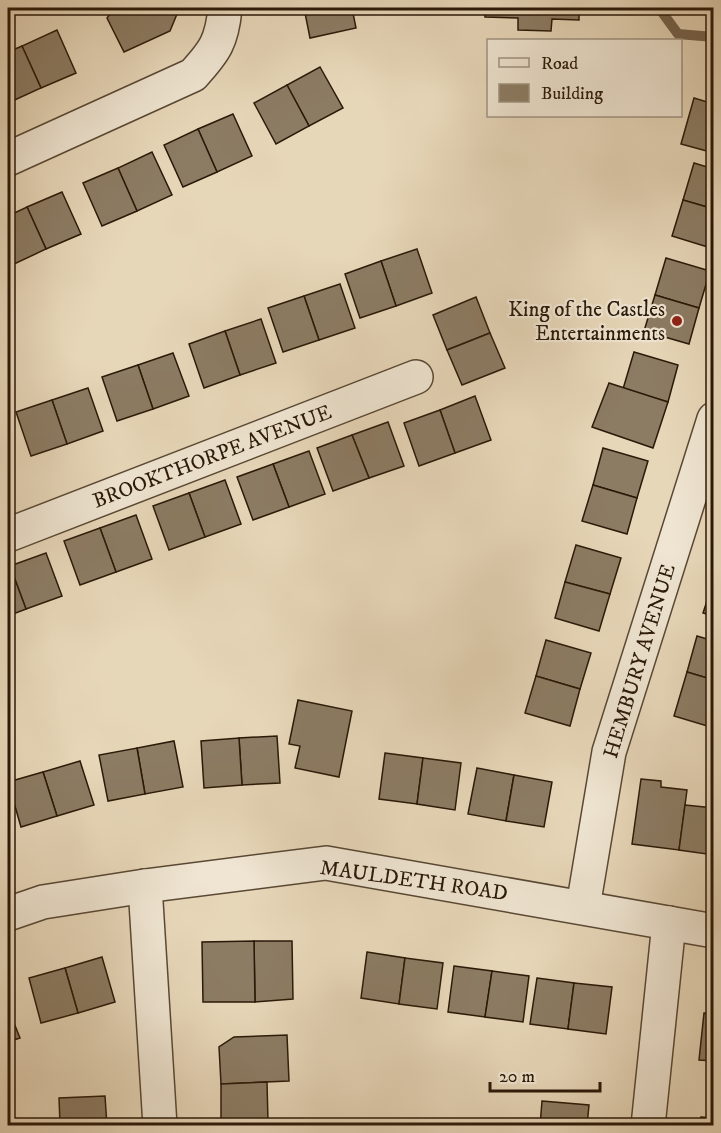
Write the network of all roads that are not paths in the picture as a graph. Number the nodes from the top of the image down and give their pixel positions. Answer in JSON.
{"nodes":[{"id":1,"x":225,"y":8,"type":"edge"},
{"id":2,"x":8,"y":159,"type":"edge"},
{"id":3,"x":416,"y":377,"type":"dead end"},
{"id":4,"x":714,"y":419,"type":"edge"},
{"id":5,"x":8,"y":535,"type":"edge"},
{"id":6,"x":145,"y":886,"type":"junction"},
{"id":7,"x":583,"y":907,"type":"junction"},
{"id":8,"x":8,"y":914,"type":"edge"},
{"id":9,"x":669,"y":923,"type":"junction"},
{"id":10,"x":714,"y":931,"type":"edge"},
{"id":11,"x":160,"y":1125,"type":"edge"},
{"id":12,"x":648,"y":1125,"type":"edge"}],
"edges":[{"from":1,"to":2,"type":"street"},
{"from":3,"to":5,"type":"street","name":"BROOKTHORPE AVENUE"},
{"from":4,"to":7,"type":"street","name":"HEMBURY AVENUE"},
{"from":6,"to":7,"type":"street","name":"MAULDETH ROAD"},
{"from":6,"to":8,"type":"street","name":"MAULDETH ROAD"},
{"from":6,"to":11,"type":"street"},
{"from":7,"to":9,"type":"street","name":"MAULDETH ROAD"},
{"from":9,"to":10,"type":"street","name":"MAULDETH ROAD"},
{"from":9,"to":12,"type":"street"}]}
